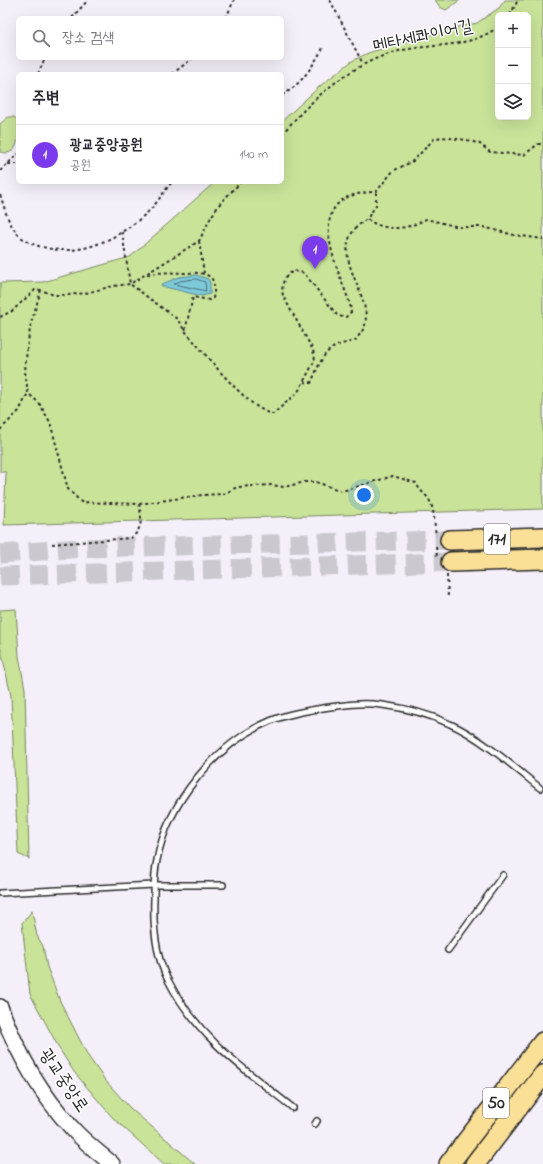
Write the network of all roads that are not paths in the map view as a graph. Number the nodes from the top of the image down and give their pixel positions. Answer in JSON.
{"nodes":[{"id":1,"x":543,"y":537,"type":"edge"},
{"id":2,"x":450,"y":540,"type":"tunnel mouth"},
{"id":3,"x":543,"y":559,"type":"edge"},
{"id":4,"x":445,"y":563,"type":"tunnel mouth"},
{"id":5,"x":540,"y":788,"type":"dead end"},
{"id":6,"x":503,"y":875,"type":"dead end"},
{"id":7,"x":154,"y":885,"type":"junction"},
{"id":8,"x":224,"y":885,"type":"dead end"},
{"id":9,"x":0,"y":893,"type":"edge"},
{"id":10,"x":448,"y":950,"type":"dead end"},
{"id":11,"x":0,"y":1007,"type":"edge"},
{"id":12,"x":543,"y":1042,"type":"edge"},
{"id":13,"x":543,"y":1075,"type":"edge"},
{"id":14,"x":293,"y":1108,"type":"dead end"},
{"id":15,"x":112,"y":1164,"type":"edge"},
{"id":16,"x":449,"y":1164,"type":"edge"},
{"id":17,"x":475,"y":1164,"type":"edge"}],
"edges":[{"from":1,"to":2,"type":"highway","number":"171"},
{"from":3,"to":4,"type":"highway","number":"171"},
{"from":5,"to":7,"type":"lane"},
{"from":6,"to":10,"type":"lane"},
{"from":7,"to":8,"type":"lane"},
{"from":7,"to":9,"type":"lane"},
{"from":7,"to":14,"type":"lane"},
{"from":11,"to":15,"type":"main road","name":"광교중앙로"},
{"from":12,"to":16,"type":"highway","number":"50"},
{"from":13,"to":17,"type":"highway","number":"50"}]}
